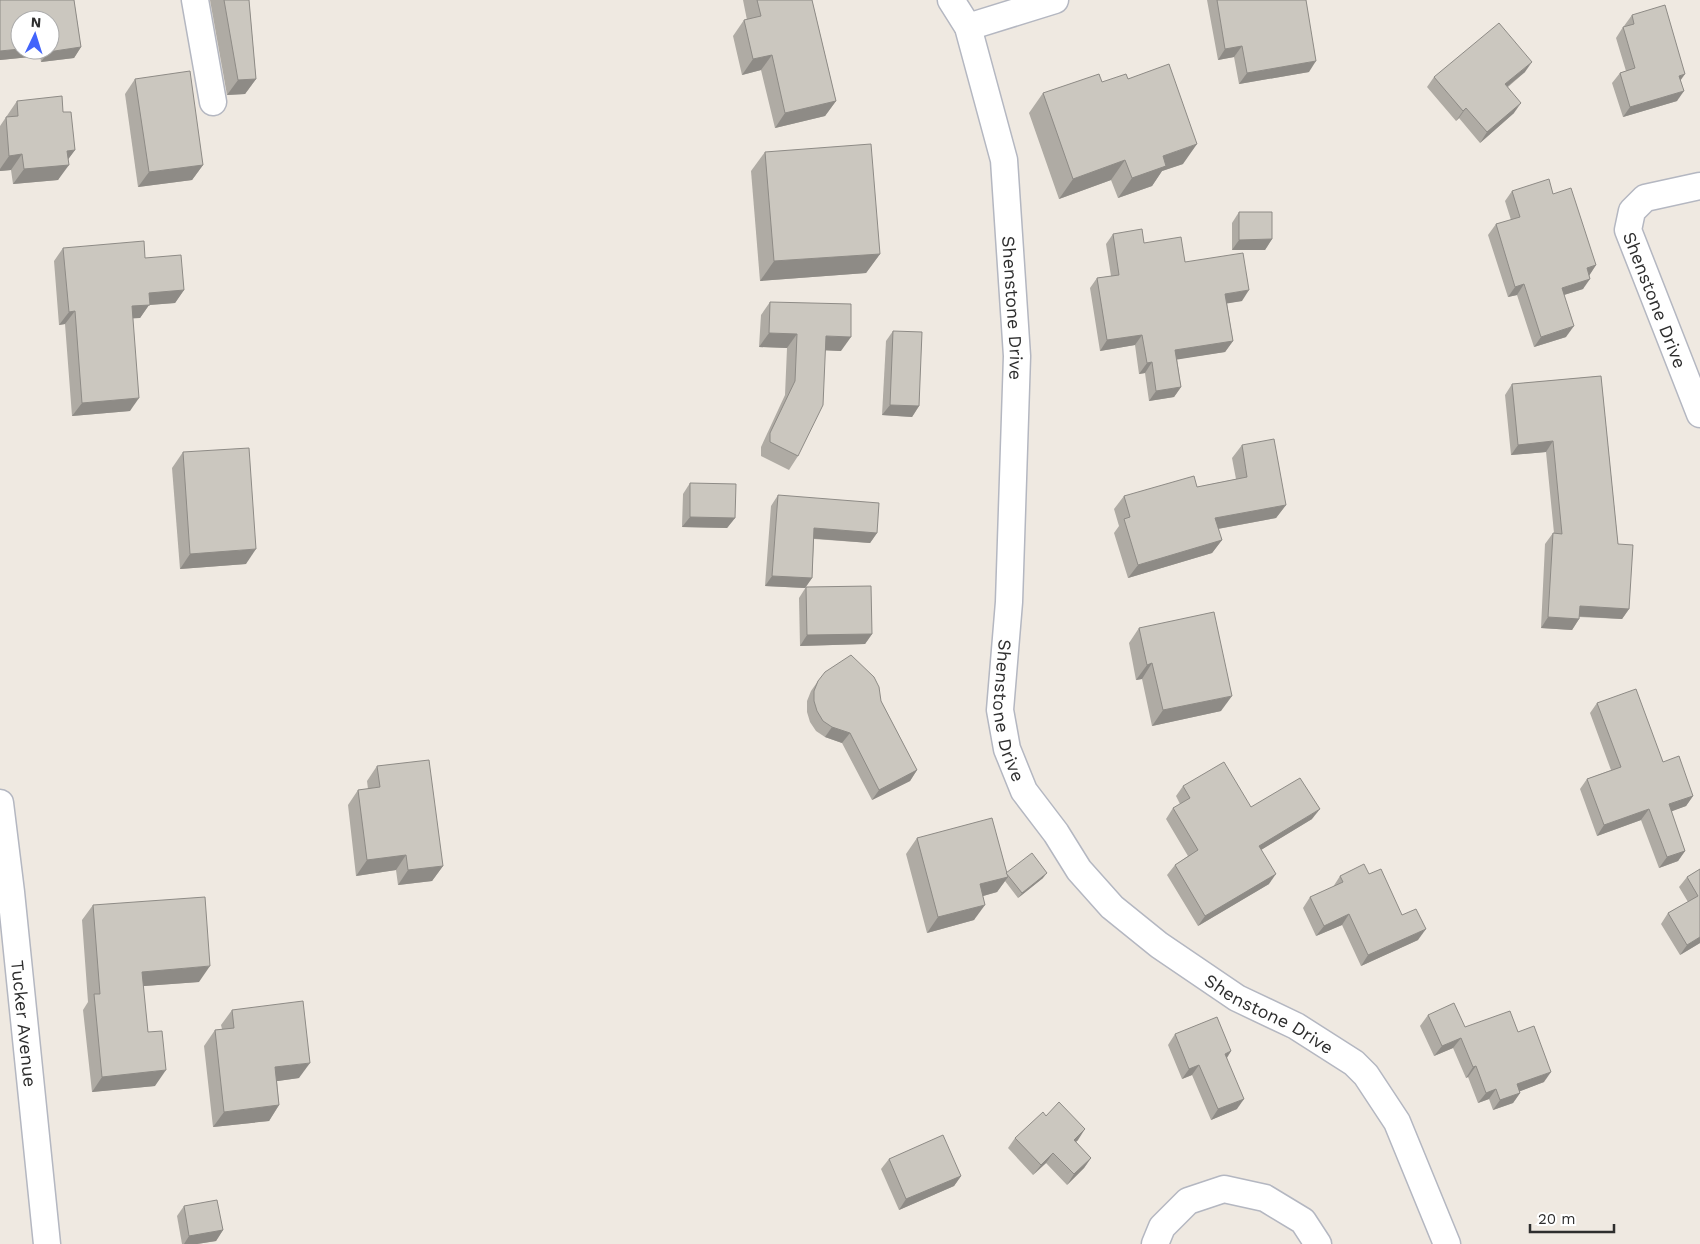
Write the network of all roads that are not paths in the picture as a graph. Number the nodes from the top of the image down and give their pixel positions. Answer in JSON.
{"nodes":[{"id":1,"x":195,"y":0,"type":"edge"},
{"id":2,"x":951,"y":0,"type":"edge"},
{"id":3,"x":1055,"y":0,"type":"edge"},
{"id":4,"x":968,"y":28,"type":"junction"},
{"id":5,"x":213,"y":102,"type":"dead end"},
{"id":6,"x":1700,"y":186,"type":"edge"},
{"id":7,"x":1700,"y":414,"type":"edge"},
{"id":8,"x":0,"y":803,"type":"edge"},
{"id":9,"x":6,"y":892,"type":"edge"},
{"id":10,"x":47,"y":1244,"type":"edge"},
{"id":11,"x":1155,"y":1244,"type":"edge"},
{"id":12,"x":1318,"y":1244,"type":"edge"},
{"id":13,"x":1447,"y":1244,"type":"edge"}],
"edges":[{"from":1,"to":5,"type":"street"},
{"from":2,"to":4,"type":"street","name":"Shenstone Drive"},
{"from":3,"to":4,"type":"street"},
{"from":4,"to":13,"type":"street","name":"Shenstone Drive"},
{"from":6,"to":7,"type":"street","name":"Shenstone Drive"},
{"from":8,"to":9,"type":"street","name":"Tucker Avenue"},
{"from":9,"to":10,"type":"street","name":"Tucker Avenue"},
{"from":11,"to":12,"type":"street"}]}
